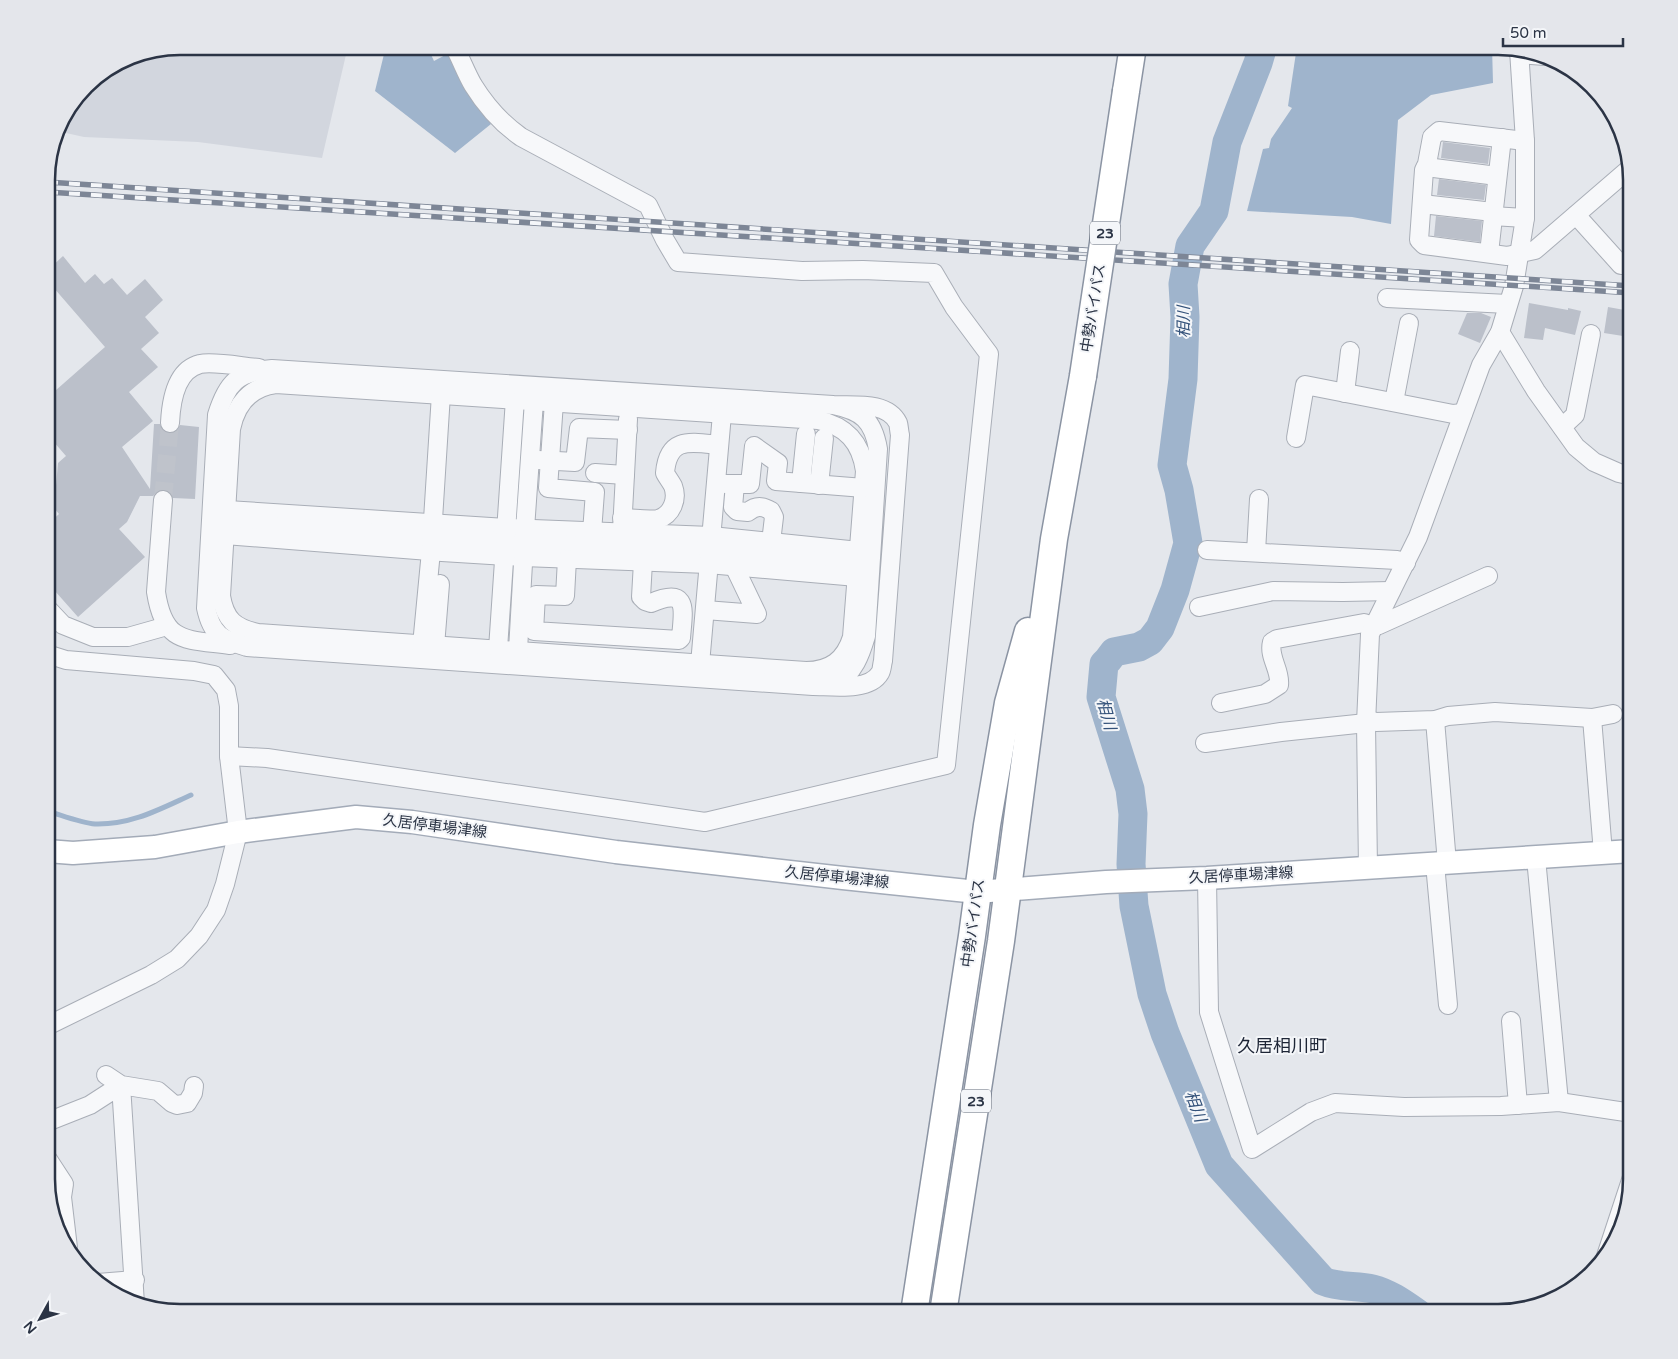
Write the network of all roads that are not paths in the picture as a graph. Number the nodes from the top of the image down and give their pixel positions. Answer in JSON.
{"nodes":[{"id":1,"x":458,"y":55,"type":"edge"},
{"id":2,"x":1132,"y":55,"type":"edge"},
{"id":3,"x":1519,"y":57,"type":"edge"},
{"id":4,"x":1502,"y":138,"type":"junction"},
{"id":5,"x":1525,"y":141,"type":"junction"},
{"id":6,"x":1426,"y":167,"type":"junction"},
{"id":7,"x":1623,"y":173,"type":"edge"},
{"id":8,"x":1497,"y":178,"type":"junction"},
{"id":9,"x":1525,"y":182,"type":"junction"},
{"id":10,"x":1422,"y":204,"type":"junction"},
{"id":11,"x":1492,"y":214,"type":"junction"},
{"id":12,"x":1576,"y":215,"type":"junction"},
{"id":13,"x":1525,"y":218,"type":"junction"},
{"id":14,"x":1489,"y":253,"type":"junction"},
{"id":15,"x":1519,"y":254,"type":"junction"},
{"id":16,"x":1623,"y":265,"type":"edge"},
{"id":17,"x":1387,"y":298,"type":"dead end"},
{"id":18,"x":1508,"y":304,"type":"junction"},
{"id":19,"x":1409,"y":323,"type":"dead end"},
{"id":20,"x":1500,"y":332,"type":"junction"},
{"id":21,"x":1591,"y":334,"type":"dead end"},
{"id":22,"x":1350,"y":351,"type":"dead end"},
{"id":23,"x":272,"y":369,"type":"junction"},
{"id":24,"x":1345,"y":393,"type":"junction"},
{"id":25,"x":447,"y":394,"type":"junction"},
{"id":26,"x":515,"y":399,"type":"junction"},
{"id":27,"x":534,"y":401,"type":"junction"},
{"id":28,"x":554,"y":402,"type":"junction"},
{"id":29,"x":1394,"y":402,"type":"junction"},
{"id":30,"x":833,"y":405,"type":"junction"},
{"id":31,"x":629,"y":408,"type":"junction"},
{"id":32,"x":1463,"y":413,"type":"junction"},
{"id":33,"x":722,"y":414,"type":"junction"},
{"id":34,"x":170,"y":423,"type":"tunnel mouth"},
{"id":35,"x":1562,"y":427,"type":"junction"},
{"id":36,"x":628,"y":430,"type":"junction"},
{"id":37,"x":806,"y":434,"type":"dead end"},
{"id":38,"x":824,"y":438,"type":"dead end"},
{"id":39,"x":1296,"y":438,"type":"dead end"},
{"id":40,"x":719,"y":445,"type":"junction"},
{"id":41,"x":530,"y":460,"type":"junction"},
{"id":42,"x":550,"y":460,"type":"junction"},
{"id":43,"x":595,"y":473,"type":"dead end"},
{"id":44,"x":1623,"y":474,"type":"edge"},
{"id":45,"x":625,"y":475,"type":"junction"},
{"id":46,"x":716,"y":483,"type":"junction"},
{"id":47,"x":801,"y":483,"type":"junction"},
{"id":48,"x":735,"y":484,"type":"junction"},
{"id":49,"x":819,"y":485,"type":"junction"},
{"id":50,"x":864,"y":488,"type":"junction"},
{"id":51,"x":1259,"y":499,"type":"dead end"},
{"id":52,"x":163,"y":500,"type":"tunnel mouth"},
{"id":53,"x":226,"y":522,"type":"junction"},
{"id":54,"x":622,"y":525,"type":"junction"},
{"id":55,"x":592,"y":532,"type":"junction"},
{"id":56,"x":437,"y":537,"type":"junction"},
{"id":57,"x":1054,"y":539,"type":"junction"},
{"id":58,"x":505,"y":542,"type":"junction"},
{"id":59,"x":771,"y":542,"type":"junction"},
{"id":60,"x":524,"y":543,"type":"junction"},
{"id":61,"x":710,"y":550,"type":"junction"},
{"id":62,"x":1208,"y":550,"type":"dead end"},
{"id":63,"x":1256,"y":552,"type":"junction"},
{"id":64,"x":567,"y":559,"type":"junction"},
{"id":65,"x":643,"y":562,"type":"junction"},
{"id":66,"x":1406,"y":563,"type":"junction"},
{"id":67,"x":858,"y":564,"type":"junction"},
{"id":68,"x":734,"y":566,"type":"junction"},
{"id":69,"x":1488,"y":576,"type":"dead end"},
{"id":70,"x":1391,"y":591,"type":"junction"},
{"id":71,"x":1200,"y":607,"type":"dead end"},
{"id":72,"x":705,"y":610,"type":"junction"},
{"id":73,"x":55,"y":616,"type":"edge"},
{"id":74,"x":167,"y":626,"type":"junction"},
{"id":75,"x":1373,"y":626,"type":"junction"},
{"id":76,"x":428,"y":646,"type":"junction"},
{"id":77,"x":247,"y":648,"type":"junction"},
{"id":78,"x":498,"y":649,"type":"junction"},
{"id":79,"x":518,"y":650,"type":"junction"},
{"id":80,"x":55,"y":657,"type":"edge"},
{"id":81,"x":700,"y":664,"type":"junction"},
{"id":82,"x":812,"y":686,"type":"junction"},
{"id":83,"x":1221,"y":703,"type":"dead end"},
{"id":84,"x":1613,"y":714,"type":"dead end"},
{"id":85,"x":1592,"y":718,"type":"junction"},
{"id":86,"x":1435,"y":720,"type":"junction"},
{"id":87,"x":1366,"y":721,"type":"junction"},
{"id":88,"x":1205,"y":743,"type":"dead end"},
{"id":89,"x":229,"y":756,"type":"junction"},
{"id":90,"x":238,"y":832,"type":"junction"},
{"id":91,"x":55,"y":852,"type":"edge"},
{"id":92,"x":1623,"y":852,"type":"edge"},
{"id":93,"x":1603,"y":853,"type":"junction"},
{"id":94,"x":1536,"y":858,"type":"junction"},
{"id":95,"x":1441,"y":863,"type":"junction"},
{"id":96,"x":1368,"y":868,"type":"junction"},
{"id":97,"x":1207,"y":878,"type":"junction"},
{"id":98,"x":1008,"y":890,"type":"junction"},
{"id":99,"x":977,"y":892,"type":"junction"},
{"id":100,"x":1448,"y":1005,"type":"dead end"},
{"id":101,"x":1512,"y":1021,"type":"dead end"},
{"id":102,"x":55,"y":1022,"type":"edge"},
{"id":103,"x":106,"y":1075,"type":"dead end"},
{"id":104,"x":121,"y":1085,"type":"junction"},
{"id":105,"x":194,"y":1086,"type":"dead end"},
{"id":106,"x":1560,"y":1102,"type":"junction"},
{"id":107,"x":1518,"y":1105,"type":"junction"},
{"id":108,"x":1623,"y":1112,"type":"edge"},
{"id":109,"x":55,"y":1119,"type":"edge"},
{"id":110,"x":55,"y":1171,"type":"edge"},
{"id":111,"x":66,"y":1228,"type":"edge"},
{"id":112,"x":135,"y":1280,"type":"junction"},
{"id":113,"x":110,"y":1282,"type":"edge"},
{"id":114,"x":136,"y":1295,"type":"edge"},
{"id":115,"x":915,"y":1304,"type":"edge"},
{"id":116,"x":944,"y":1304,"type":"edge"}],
"edges":[{"from":1,"to":89,"type":"street"},
{"from":2,"to":57,"type":"highway","name":"中勢バイパス","number":"23","bridge":true},
{"from":3,"to":5,"type":"street"},
{"from":4,"to":5,"type":"street"},
{"from":4,"to":6,"type":"street"},
{"from":4,"to":8,"type":"street"},
{"from":5,"to":9,"type":"street"},
{"from":6,"to":8,"type":"street"},
{"from":6,"to":10,"type":"street"},
{"from":7,"to":12,"type":"street"},
{"from":8,"to":9,"type":"street"},
{"from":8,"to":11,"type":"street"},
{"from":9,"to":13,"type":"street"},
{"from":10,"to":11,"type":"street"},
{"from":10,"to":14,"type":"street"},
{"from":11,"to":13,"type":"street"},
{"from":11,"to":14,"type":"street"},
{"from":12,"to":15,"type":"street"},
{"from":12,"to":16,"type":"street"},
{"from":13,"to":15,"type":"street"},
{"from":14,"to":15,"type":"street"},
{"from":15,"to":18,"type":"street"},
{"from":17,"to":18,"type":"street"},
{"from":18,"to":20,"type":"street"},
{"from":19,"to":29,"type":"street"},
{"from":20,"to":32,"type":"street"},
{"from":20,"to":35,"type":"street"},
{"from":21,"to":35,"type":"street"},
{"from":22,"to":24,"type":"street"},
{"from":23,"to":30,"type":"street"},
{"from":23,"to":34,"type":"street"},
{"from":23,"to":77,"type":"street"},
{"from":24,"to":29,"type":"street"},
{"from":24,"to":39,"type":"street"},
{"from":25,"to":26,"type":"street"},
{"from":25,"to":53,"type":"street"},
{"from":25,"to":56,"type":"street"},
{"from":26,"to":27,"type":"street"},
{"from":26,"to":58,"type":"street"},
{"from":27,"to":28,"type":"street"},
{"from":27,"to":41,"type":"street"},
{"from":28,"to":31,"type":"street"},
{"from":28,"to":42,"type":"street"},
{"from":29,"to":32,"type":"street"},
{"from":30,"to":82,"type":"street"},
{"from":30,"to":82,"type":"street"},
{"from":31,"to":33,"type":"street"},
{"from":31,"to":36,"type":"street"},
{"from":32,"to":66,"type":"street"},
{"from":33,"to":40,"type":"street"},
{"from":33,"to":50,"type":"street"},
{"from":35,"to":44,"type":"street"},
{"from":36,"to":42,"type":"street"},
{"from":36,"to":45,"type":"street"},
{"from":37,"to":47,"type":"street"},
{"from":38,"to":49,"type":"street"},
{"from":40,"to":46,"type":"street"},
{"from":40,"to":54,"type":"street"},
{"from":41,"to":42,"type":"street"},
{"from":41,"to":60,"type":"street"},
{"from":42,"to":55,"type":"street"},
{"from":43,"to":45,"type":"street"},
{"from":45,"to":54,"type":"street"},
{"from":46,"to":48,"type":"street"},
{"from":46,"to":61,"type":"street"},
{"from":47,"to":48,"type":"street"},
{"from":47,"to":49,"type":"street"},
{"from":48,"to":59,"type":"street"},
{"from":49,"to":50,"type":"street"},
{"from":50,"to":67,"type":"street"},
{"from":51,"to":63,"type":"street"},
{"from":52,"to":74,"type":"street"},
{"from":53,"to":56,"type":"street"},
{"from":53,"to":76,"type":"street"},
{"from":54,"to":55,"type":"street"},
{"from":54,"to":61,"type":"street"},
{"from":55,"to":60,"type":"street"},
{"from":56,"to":58,"type":"street"},
{"from":56,"to":76,"type":"street"},
{"from":57,"to":98,"type":"highway","name":"中勢バイパス","number":"23"},
{"from":57,"to":99,"type":"highway","name":"中勢バイパス","number":"23"},
{"from":58,"to":60,"type":"street"},
{"from":58,"to":78,"type":"street"},
{"from":59,"to":61,"type":"street"},
{"from":59,"to":67,"type":"street"},
{"from":60,"to":61,"type":"street"},
{"from":60,"to":64,"type":"street"},
{"from":60,"to":79,"type":"street"},
{"from":61,"to":65,"type":"street"},
{"from":61,"to":67,"type":"street"},
{"from":61,"to":68,"type":"street"},
{"from":61,"to":72,"type":"street"},
{"from":62,"to":63,"type":"street"},
{"from":63,"to":66,"type":"street"},
{"from":64,"to":65,"type":"street"},
{"from":64,"to":65,"type":"street"},
{"from":66,"to":70,"type":"street"},
{"from":67,"to":68,"type":"street"},
{"from":67,"to":81,"type":"street"},
{"from":68,"to":72,"type":"street"},
{"from":69,"to":75,"type":"street"},
{"from":70,"to":71,"type":"street"},
{"from":70,"to":75,"type":"street"},
{"from":72,"to":81,"type":"street"},
{"from":73,"to":74,"type":"street"},
{"from":74,"to":77,"type":"street"},
{"from":75,"to":83,"type":"street"},
{"from":75,"to":87,"type":"street"},
{"from":76,"to":78,"type":"street"},
{"from":77,"to":82,"type":"street"},
{"from":78,"to":79,"type":"street"},
{"from":79,"to":81,"type":"street"},
{"from":80,"to":89,"type":"street"},
{"from":84,"to":85,"type":"street"},
{"from":85,"to":86,"type":"street"},
{"from":85,"to":93,"type":"street"},
{"from":86,"to":87,"type":"street"},
{"from":86,"to":95,"type":"street"},
{"from":87,"to":88,"type":"street"},
{"from":87,"to":96,"type":"street"},
{"from":89,"to":90,"type":"street"},
{"from":90,"to":91,"type":"main road","name":"久居停車場津線"},
{"from":90,"to":99,"type":"main road","name":"久居停車場津線"},
{"from":90,"to":102,"type":"street"},
{"from":92,"to":93,"type":"main road","name":"久居停車場津線"},
{"from":93,"to":94,"type":"main road","name":"久居停車場津線"},
{"from":94,"to":95,"type":"main road","name":"久居停車場津線"},
{"from":94,"to":106,"type":"street"},
{"from":95,"to":96,"type":"main road","name":"久居停車場津線"},
{"from":95,"to":100,"type":"street"},
{"from":96,"to":97,"type":"main road","name":"久居停車場津線"},
{"from":97,"to":98,"type":"main road","name":"久居停車場津線"},
{"from":97,"to":107,"type":"street"},
{"from":98,"to":99,"type":"main road","name":"久居停車場津線"},
{"from":98,"to":116,"type":"highway","name":"中勢バイパス","number":"23"},
{"from":99,"to":115,"type":"highway","name":"中勢バイパス","number":"23"},
{"from":101,"to":107,"type":"street"},
{"from":103,"to":104,"type":"street"},
{"from":104,"to":105,"type":"street"},
{"from":104,"to":109,"type":"street"},
{"from":104,"to":112,"type":"street"},
{"from":106,"to":107,"type":"street"},
{"from":106,"to":108,"type":"street"},
{"from":110,"to":111,"type":"street"},
{"from":112,"to":113,"type":"street"},
{"from":112,"to":114,"type":"street"}]}
